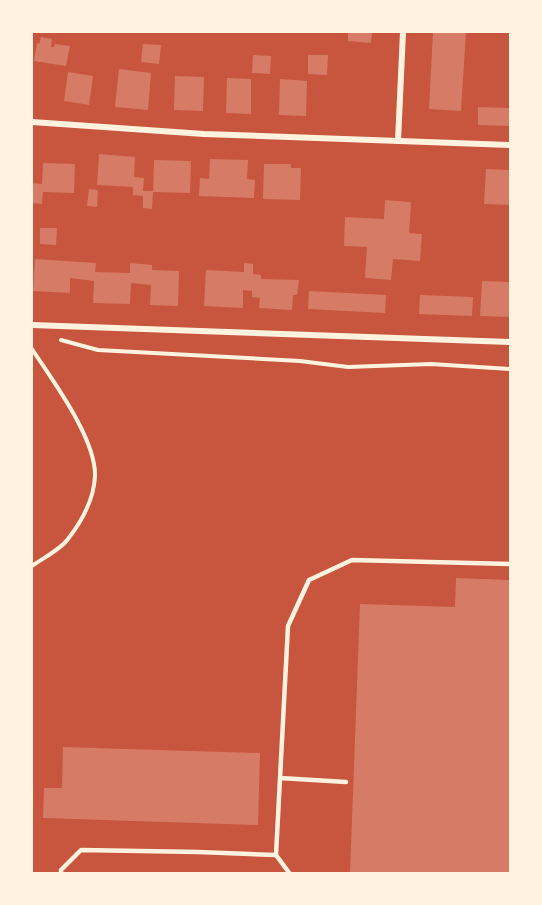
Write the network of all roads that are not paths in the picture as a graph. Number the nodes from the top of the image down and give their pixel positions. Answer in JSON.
{"nodes":[{"id":1,"x":403,"y":32,"type":"edge"},
{"id":2,"x":32,"y":122,"type":"edge"},
{"id":3,"x":398,"y":141,"type":"junction"},
{"id":4,"x":510,"y":146,"type":"edge"},
{"id":5,"x":32,"y":325,"type":"edge"},
{"id":6,"x":510,"y":342,"type":"edge"},
{"id":7,"x":510,"y":564,"type":"edge"},
{"id":8,"x":280,"y":778,"type":"junction"},
{"id":9,"x":345,"y":782,"type":"dead end"},
{"id":10,"x":276,"y":855,"type":"junction"},
{"id":11,"x":61,"y":873,"type":"edge"},
{"id":12,"x":290,"y":873,"type":"edge"}],
"edges":[{"from":1,"to":3,"type":"street"},
{"from":2,"to":3,"type":"street"},
{"from":3,"to":4,"type":"street"},
{"from":5,"to":6,"type":"street"},
{"from":7,"to":8,"type":"lane"},
{"from":8,"to":9,"type":"lane"},
{"from":8,"to":10,"type":"lane"},
{"from":10,"to":11,"type":"lane"},
{"from":10,"to":12,"type":"lane"}]}
